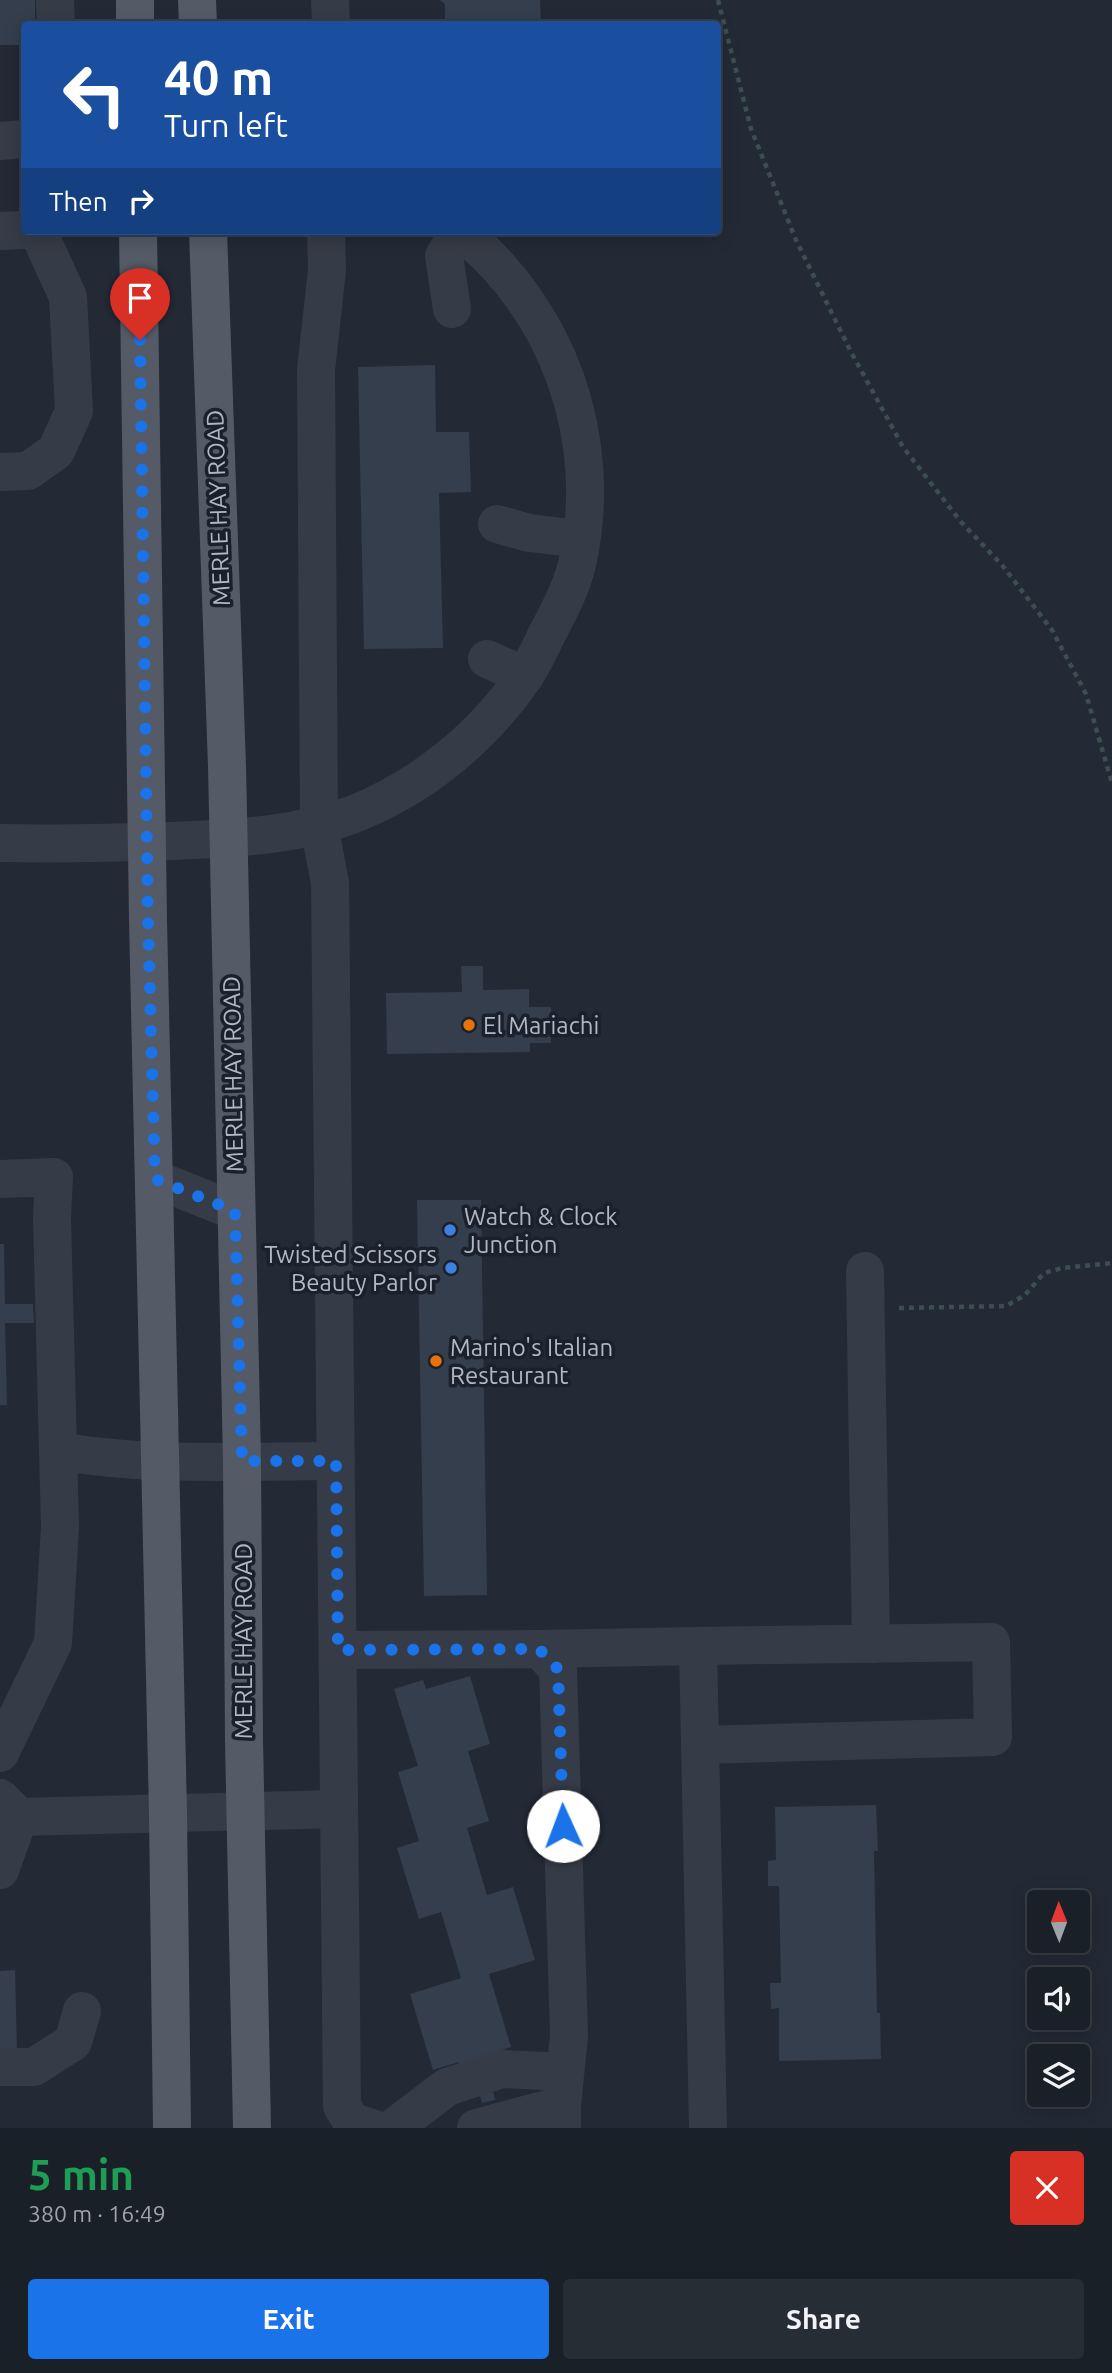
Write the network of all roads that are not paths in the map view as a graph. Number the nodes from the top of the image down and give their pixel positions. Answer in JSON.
{"nodes":[{"id":1,"x":55,"y":0,"type":"edge"},
{"id":2,"x":135,"y":0,"type":"edge"},
{"id":3,"x":197,"y":0,"type":"edge"},
{"id":4,"x":330,"y":0,"type":"edge"},
{"id":5,"x":55,"y":21,"type":"edge"},
{"id":6,"x":135,"y":21,"type":"edge"},
{"id":7,"x":198,"y":21,"type":"edge"},
{"id":8,"x":331,"y":21,"type":"edge"},
{"id":9,"x":21,"y":139,"type":"edge"},
{"id":10,"x":0,"y":141,"type":"edge"},
{"id":11,"x":21,"y":230,"type":"edge"},
{"id":12,"x":0,"y":231,"type":"edge"},
{"id":13,"x":40,"y":235,"type":"edge"},
{"id":14,"x":138,"y":235,"type":"edge"},
{"id":15,"x":208,"y":235,"type":"edge"},
{"id":16,"x":326,"y":235,"type":"edge"},
{"id":17,"x":457,"y":235,"type":"edge"},
{"id":18,"x":465,"y":235,"type":"edge"},
{"id":19,"x":452,"y":309,"type":"dead end"},
{"id":20,"x":0,"y":472,"type":"edge"},
{"id":21,"x":497,"y":524,"type":"dead end"},
{"id":22,"x":580,"y":539,"type":"junction"},
{"id":23,"x":487,"y":659,"type":"dead end"},
{"id":24,"x":525,"y":676,"type":"junction"},
{"id":25,"x":319,"y":825,"type":"junction"},
{"id":26,"x":227,"y":839,"type":"junction"},
{"id":27,"x":147,"y":842,"type":"junction"},
{"id":28,"x":0,"y":843,"type":"edge"},
{"id":29,"x":0,"y":1179,"type":"edge"},
{"id":30,"x":155,"y":1179,"type":"junction"},
{"id":31,"x":235,"y":1211,"type":"junction"},
{"id":32,"x":865,"y":1270,"type":"dead end"},
{"id":33,"x":59,"y":1451,"type":"junction"},
{"id":34,"x":160,"y":1460,"type":"junction"},
{"id":35,"x":242,"y":1461,"type":"junction"},
{"id":36,"x":336,"y":1461,"type":"junction"},
{"id":37,"x":872,"y":1644,"type":"junction"},
{"id":38,"x":698,"y":1646,"type":"junction"},
{"id":39,"x":539,"y":1649,"type":"junction"},
{"id":40,"x":338,"y":1650,"type":"junction"},
{"id":41,"x":700,"y":1745,"type":"junction"},
{"id":42,"x":0,"y":1753,"type":"edge"},
{"id":43,"x":10,"y":1808,"type":"edge"},
{"id":44,"x":339,"y":1809,"type":"junction"},
{"id":45,"x":245,"y":1811,"type":"junction"},
{"id":46,"x":168,"y":1813,"type":"junction"},
{"id":47,"x":0,"y":1870,"type":"edge"},
{"id":48,"x":82,"y":2011,"type":"dead end"},
{"id":49,"x":0,"y":2067,"type":"edge"},
{"id":50,"x":563,"y":2102,"type":"edge"},
{"id":51,"x":172,"y":2128,"type":"edge"},
{"id":52,"x":252,"y":2128,"type":"edge"},
{"id":53,"x":372,"y":2128,"type":"edge"},
{"id":54,"x":393,"y":2128,"type":"edge"},
{"id":55,"x":476,"y":2128,"type":"edge"},
{"id":56,"x":708,"y":2128,"type":"edge"}],
"edges":[{"from":1,"to":5,"type":"street"},
{"from":2,"to":6,"type":"main road"},
{"from":3,"to":7,"type":"main road"},
{"from":4,"to":8,"type":"street"},
{"from":9,"to":10,"type":"street"},
{"from":11,"to":12,"type":"street"},
{"from":13,"to":20,"type":"street"},
{"from":14,"to":27,"type":"main road"},
{"from":15,"to":26,"type":"main road","name":"MERLE HAY ROAD"},
{"from":16,"to":25,"type":"street"},
{"from":17,"to":19,"type":"street"},
{"from":18,"to":22,"type":"street"},
{"from":21,"to":22,"type":"street"},
{"from":22,"to":24,"type":"street"},
{"from":23,"to":24,"type":"street"},
{"from":24,"to":25,"type":"street"},
{"from":25,"to":26,"type":"street"},
{"from":25,"to":36,"type":"street"},
{"from":26,"to":27,"type":"street"},
{"from":26,"to":31,"type":"main road","name":"MERLE HAY ROAD"},
{"from":27,"to":28,"type":"street"},
{"from":27,"to":30,"type":"main road"},
{"from":29,"to":33,"type":"street"},
{"from":30,"to":31,"type":"street"},
{"from":30,"to":34,"type":"main road"},
{"from":31,"to":35,"type":"main road","name":"MERLE HAY ROAD"},
{"from":32,"to":37,"type":"street"},
{"from":33,"to":34,"type":"street"},
{"from":33,"to":42,"type":"street"},
{"from":34,"to":35,"type":"street"},
{"from":34,"to":46,"type":"main road"},
{"from":35,"to":36,"type":"street"},
{"from":35,"to":45,"type":"main road","name":"MERLE HAY ROAD"},
{"from":36,"to":40,"type":"street"},
{"from":37,"to":38,"type":"street"},
{"from":37,"to":41,"type":"street"},
{"from":38,"to":39,"type":"street"},
{"from":38,"to":41,"type":"street"},
{"from":39,"to":40,"type":"street"},
{"from":39,"to":50,"type":"street"},
{"from":40,"to":44,"type":"street"},
{"from":41,"to":56,"type":"street"},
{"from":43,"to":46,"type":"street"},
{"from":43,"to":47,"type":"street"},
{"from":44,"to":45,"type":"street"},
{"from":44,"to":53,"type":"street"},
{"from":45,"to":46,"type":"street"},
{"from":45,"to":52,"type":"main road","name":"MERLE HAY ROAD"},
{"from":46,"to":51,"type":"main road"},
{"from":48,"to":49,"type":"street"},
{"from":50,"to":54,"type":"street"},
{"from":50,"to":55,"type":"street"}]}
